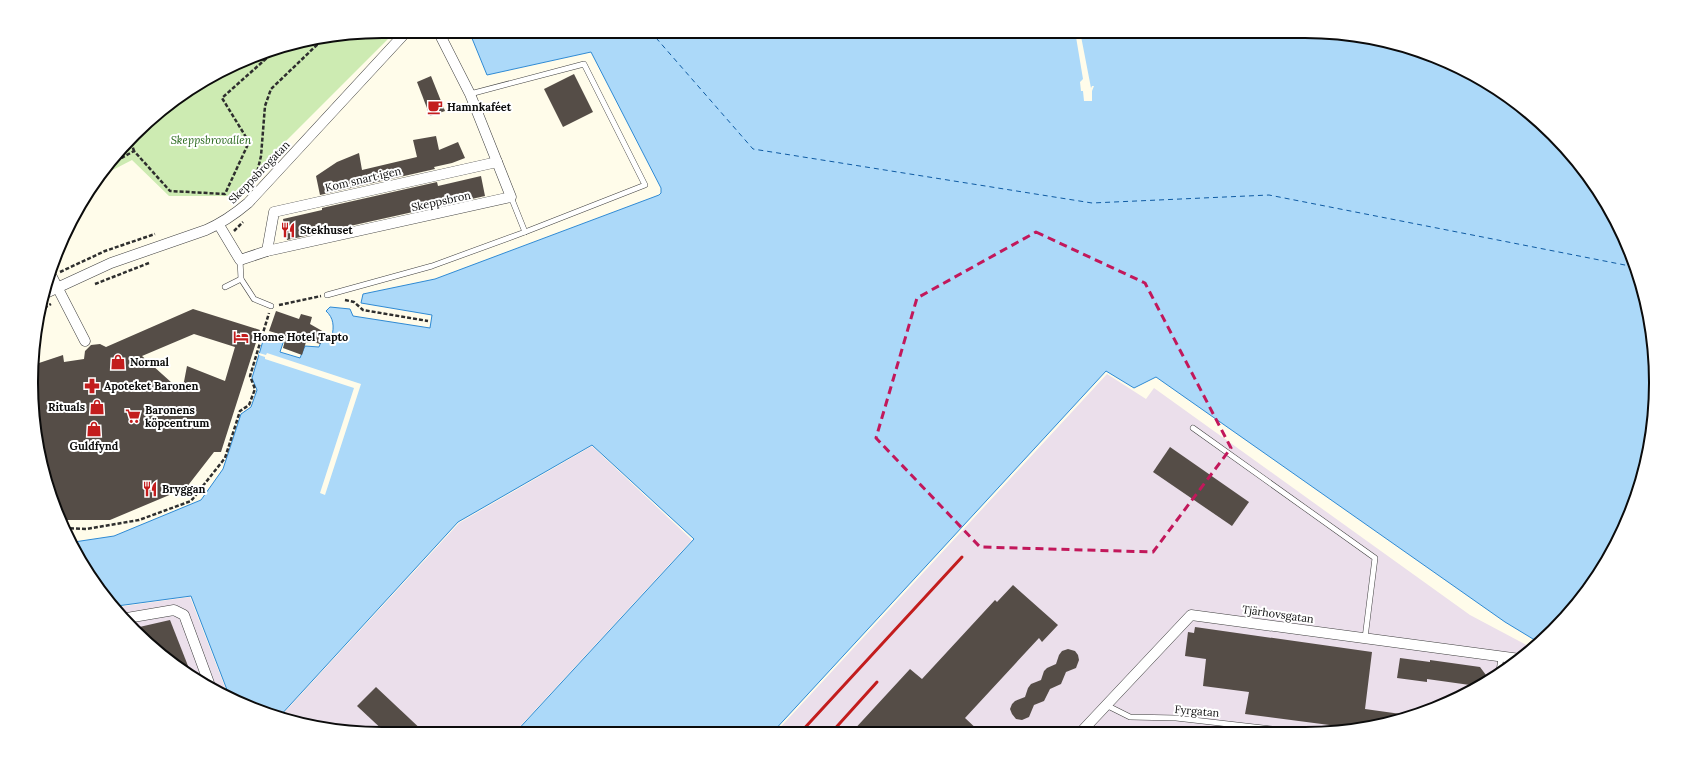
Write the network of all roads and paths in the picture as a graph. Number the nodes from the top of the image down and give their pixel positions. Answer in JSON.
{"nodes":[{"id":1,"x":401,"y":38,"type":"edge"},
{"id":2,"x":442,"y":38,"type":"edge"},
{"id":3,"x":317,"y":45,"type":"edge"},
{"id":4,"x":268,"y":58,"type":"edge"},
{"id":5,"x":264,"y":61,"type":"joint"},
{"id":6,"x":470,"y":94,"type":"junction"},
{"id":7,"x":132,"y":146,"type":"edge"},
{"id":8,"x":134,"y":152,"type":"junction"},
{"id":9,"x":120,"y":159,"type":"edge"},
{"id":10,"x":497,"y":162,"type":"junction"},
{"id":11,"x":255,"y":181,"type":"dead end"},
{"id":12,"x":511,"y":197,"type":"junction"},
{"id":13,"x":219,"y":224,"type":"junction"},
{"id":14,"x":525,"y":232,"type":"junction"},
{"id":15,"x":156,"y":234,"type":"dead end"},
{"id":16,"x":267,"y":251,"type":"junction"},
{"id":17,"x":240,"y":260,"type":"junction"},
{"id":18,"x":149,"y":263,"type":"dead end"},
{"id":19,"x":55,"y":275,"type":"edge"},
{"id":20,"x":241,"y":279,"type":"junction"},
{"id":21,"x":91,"y":286,"type":"dead end"},
{"id":22,"x":57,"y":287,"type":"junction"},
{"id":23,"x":225,"y":287,"type":"dead end"},
{"id":24,"x":51,"y":290,"type":"edge"},
{"id":25,"x":327,"y":295,"type":"junction"},
{"id":26,"x":271,"y":306,"type":"junction"},
{"id":27,"x":428,"y":321,"type":"dead end"},
{"id":28,"x":85,"y":341,"type":"dead end"},
{"id":29,"x":1192,"y":428,"type":"dead end"},
{"id":30,"x":71,"y":528,"type":"edge"},
{"id":31,"x":130,"y":617,"type":"edge"},
{"id":32,"x":1365,"y":638,"type":"junction"},
{"id":33,"x":1501,"y":657,"type":"junction"},
{"id":34,"x":1511,"y":658,"type":"edge"},
{"id":35,"x":1500,"y":666,"type":"edge"},
{"id":36,"x":208,"y":680,"type":"edge"},
{"id":37,"x":1106,"y":705,"type":"junction"},
{"id":38,"x":1086,"y":727,"type":"edge"},
{"id":39,"x":1255,"y":727,"type":"edge"}],
"edges":[{"from":1,"to":13,"type":"street","name":"Skeppsbrogatan"},
{"from":2,"to":6,"type":"street"},
{"from":3,"to":11,"type":"path"},
{"from":4,"to":5,"type":"path"},
{"from":5,"to":8,"type":"path"},
{"from":6,"to":10,"type":"street"},
{"from":6,"to":14,"type":"lane"},
{"from":7,"to":8,"type":"path"},
{"from":8,"to":9,"type":"path"},
{"from":10,"to":12,"type":"street"},
{"from":10,"to":16,"type":"street","name":"Kom snart igen"},
{"from":12,"to":14,"type":"lane"},
{"from":12,"to":16,"type":"street","name":"Skeppsbron"},
{"from":13,"to":17,"type":"street"},
{"from":13,"to":22,"type":"street","name":"Skeppsbrogatan"},
{"from":14,"to":25,"type":"lane"},
{"from":15,"to":19,"type":"path"},
{"from":16,"to":17,"type":"street","name":"Skeppsbron"},
{"from":17,"to":20,"type":"lane"},
{"from":18,"to":21,"type":"path"},
{"from":19,"to":22,"type":"street"},
{"from":20,"to":23,"type":"lane"},
{"from":20,"to":26,"type":"lane"},
{"from":22,"to":24,"type":"street","name":"Skeppsbrogatan"},
{"from":22,"to":28,"type":"street"},
{"from":25,"to":26,"type":"path"},
{"from":25,"to":27,"type":"path"},
{"from":26,"to":30,"type":"path"},
{"from":29,"to":32,"type":"lane"},
{"from":31,"to":36,"type":"street"},
{"from":32,"to":33,"type":"street","name":"Tjärhovsgatan"},
{"from":32,"to":37,"type":"street","name":"Tjärhovsgatan"},
{"from":33,"to":34,"type":"street","name":"Tjärhovsgatan"},
{"from":33,"to":35,"type":"lane"},
{"from":37,"to":38,"type":"street","name":"Tjärhovsgatan"},
{"from":37,"to":39,"type":"lane","name":"Fyrgatan"}]}
